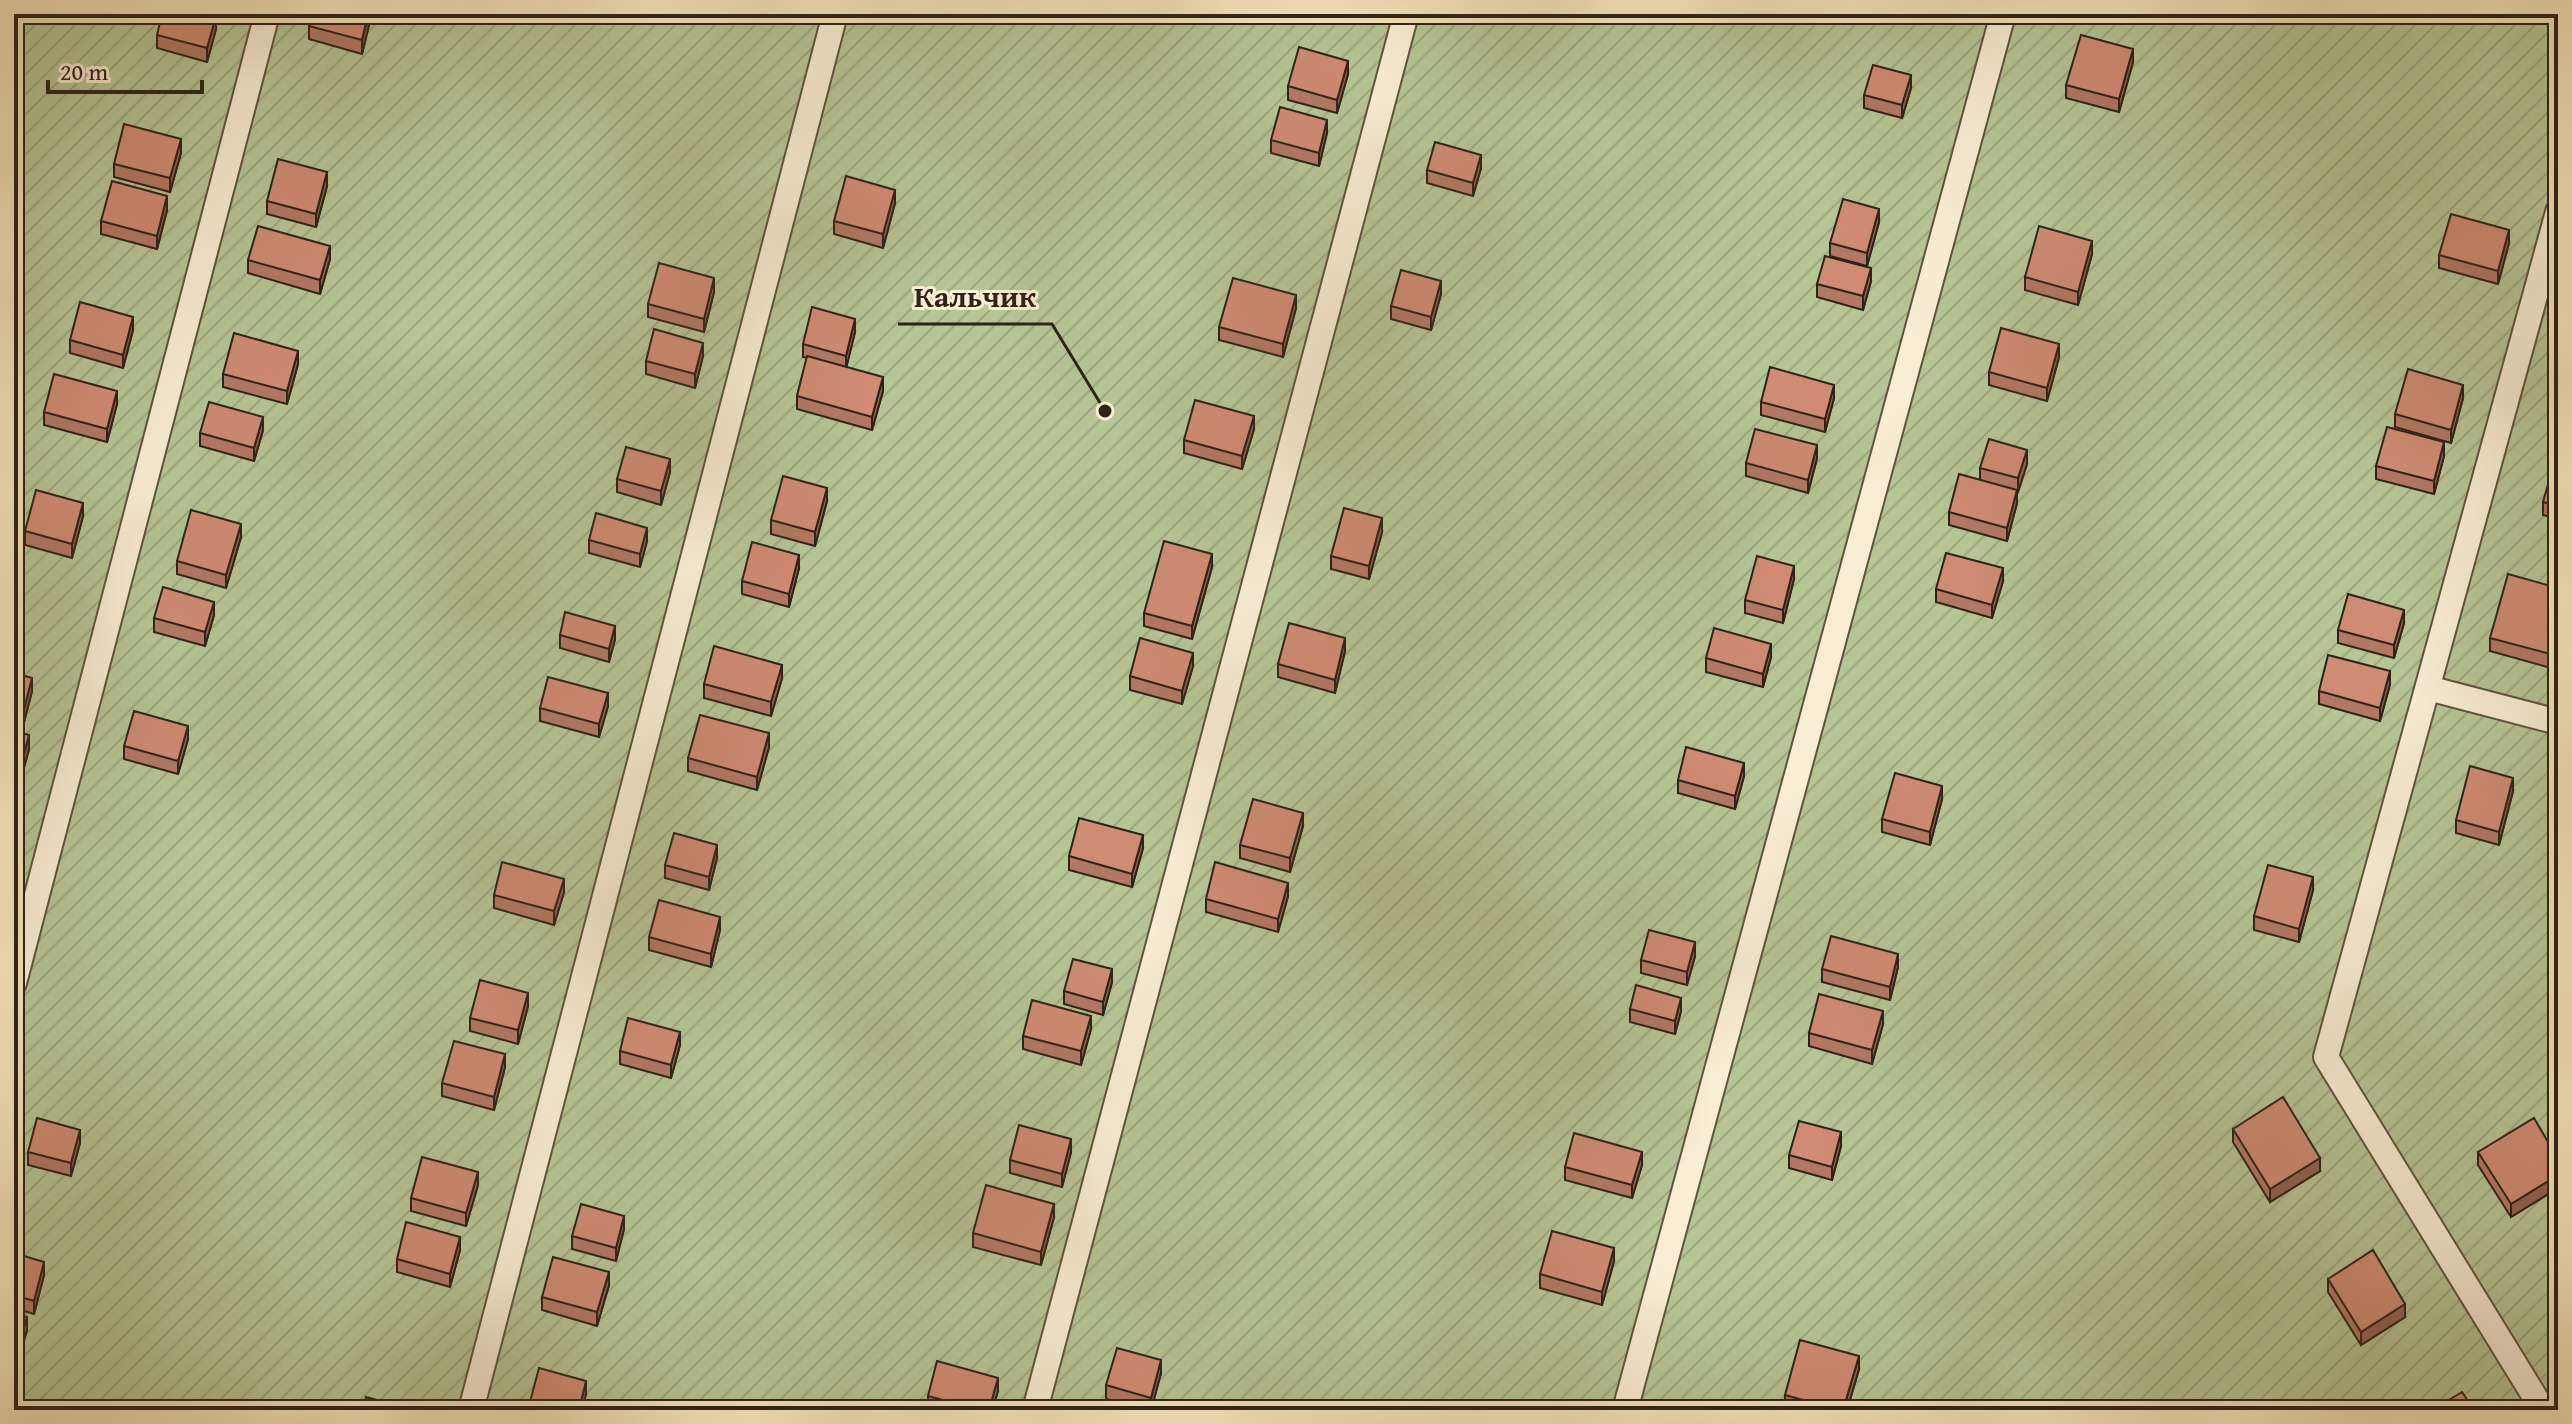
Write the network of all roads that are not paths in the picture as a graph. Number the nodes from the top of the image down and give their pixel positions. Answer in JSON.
{"nodes":[{"id":1,"x":267,"y":14,"type":"edge"},
{"id":2,"x":835,"y":14,"type":"edge"},
{"id":3,"x":1406,"y":14,"type":"edge"},
{"id":4,"x":2003,"y":14,"type":"edge"},
{"id":5,"x":2558,"y":212,"type":"edge"},
{"id":6,"x":2428,"y":688,"type":"junction"},
{"id":7,"x":2558,"y":722,"type":"edge"},
{"id":8,"x":14,"y":983,"type":"edge"},
{"id":9,"x":471,"y":1410,"type":"edge"},
{"id":10,"x":1035,"y":1410,"type":"edge"},
{"id":11,"x":1625,"y":1410,"type":"edge"},
{"id":12,"x":2543,"y":1410,"type":"edge"}],
"edges":[{"from":1,"to":8,"type":"lane"},
{"from":2,"to":9,"type":"lane"},
{"from":3,"to":10,"type":"lane"},
{"from":4,"to":11,"type":"lane"},
{"from":5,"to":6,"type":"lane"},
{"from":6,"to":7,"type":"lane"},
{"from":6,"to":12,"type":"lane"}]}
